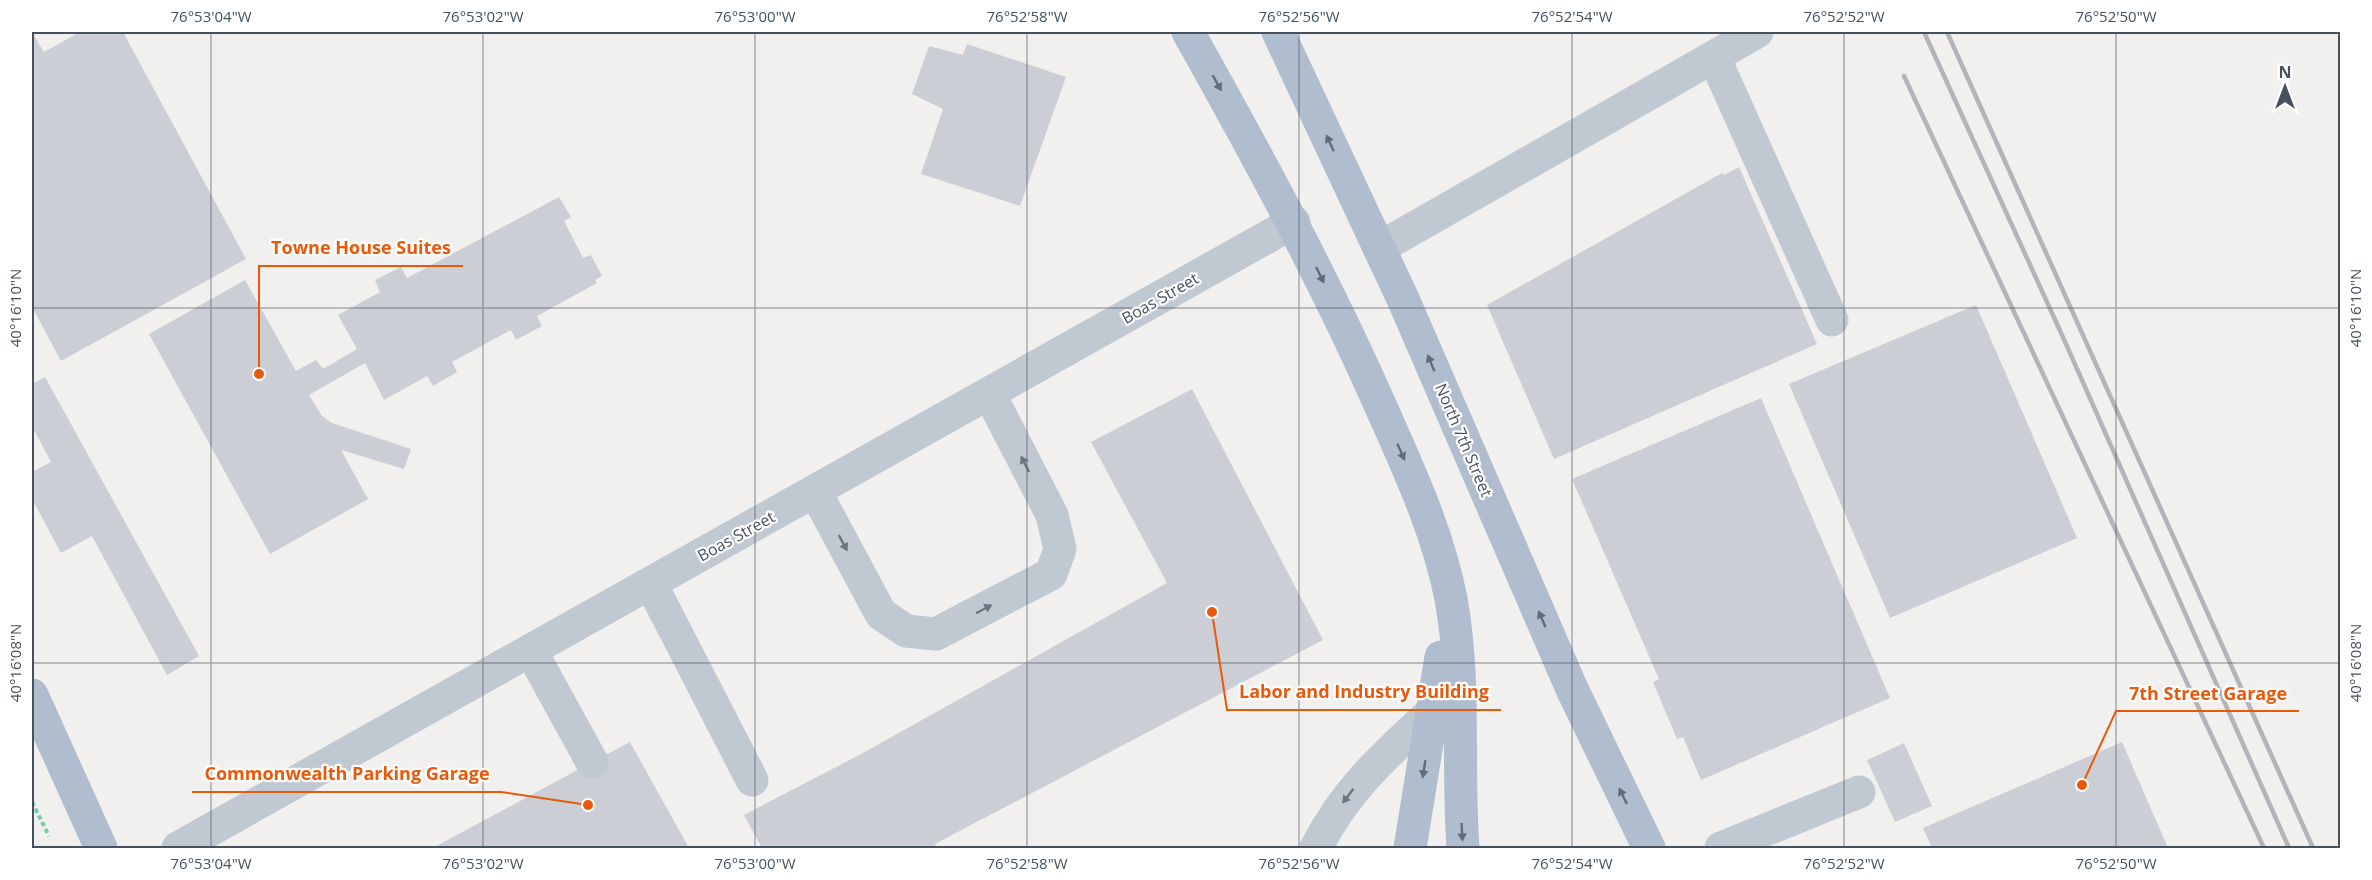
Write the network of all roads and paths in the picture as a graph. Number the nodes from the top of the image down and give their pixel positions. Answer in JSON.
{"nodes":[{"id":1,"x":1188,"y":32,"type":"edge"},
{"id":2,"x":1278,"y":32,"type":"edge"},
{"id":3,"x":1757,"y":32,"type":"edge"},
{"id":4,"x":1714,"y":57,"type":"junction"},
{"id":5,"x":1294,"y":222,"type":"junction"},
{"id":6,"x":1379,"y":248,"type":"junction"},
{"id":7,"x":1832,"y":320,"type":"dead end"},
{"id":8,"x":990,"y":395,"type":"junction"},
{"id":9,"x":815,"y":491,"type":"junction"},
{"id":10,"x":1437,"y":544,"type":"junction"},
{"id":11,"x":651,"y":584,"type":"junction"},
{"id":12,"x":531,"y":651,"type":"junction"},
{"id":13,"x":32,"y":695,"type":"edge"},
{"id":14,"x":1434,"y":710,"type":"junction"},
{"id":15,"x":592,"y":762,"type":"dead end"},
{"id":16,"x":752,"y":780,"type":"dead end"},
{"id":17,"x":1859,"y":792,"type":"dead end"},
{"id":18,"x":32,"y":802,"type":"edge"},
{"id":19,"x":50,"y":836,"type":"dead end"},
{"id":20,"x":100,"y":849,"type":"edge"},
{"id":21,"x":178,"y":849,"type":"edge"},
{"id":22,"x":1316,"y":849,"type":"edge"},
{"id":23,"x":1410,"y":849,"type":"edge"},
{"id":24,"x":1463,"y":849,"type":"edge"},
{"id":25,"x":1648,"y":849,"type":"edge"},
{"id":26,"x":1721,"y":849,"type":"edge"}],
"edges":[{"from":1,"to":5,"type":"main road","one_way":true},
{"from":6,"to":2,"type":"main road","name":"North 7th Street","one_way":true},
{"from":3,"to":4,"type":"street"},
{"from":4,"to":6,"type":"street"},
{"from":4,"to":7,"type":"street"},
{"from":5,"to":8,"type":"street","name":"Boas Street"},
{"from":5,"to":10,"type":"main road","one_way":true},
{"from":25,"to":6,"type":"main road","name":"North 7th Street","one_way":true},
{"from":8,"to":9,"type":"street","name":"Boas Street"},
{"from":9,"to":8,"type":"street","one_way":true},
{"from":9,"to":11,"type":"street","name":"Boas Street"},
{"from":10,"to":14,"type":"main road"},
{"from":10,"to":24,"type":"main road","one_way":true},
{"from":11,"to":12,"type":"street","name":"Boas Street"},
{"from":11,"to":16,"type":"street"},
{"from":12,"to":15,"type":"street"},
{"from":12,"to":21,"type":"street","name":"Boas Street"},
{"from":13,"to":20,"type":"main road"},
{"from":14,"to":22,"type":"street","one_way":true},
{"from":14,"to":23,"type":"main road","one_way":true},
{"from":17,"to":26,"type":"street"},
{"from":18,"to":19,"type":"path"}]}
